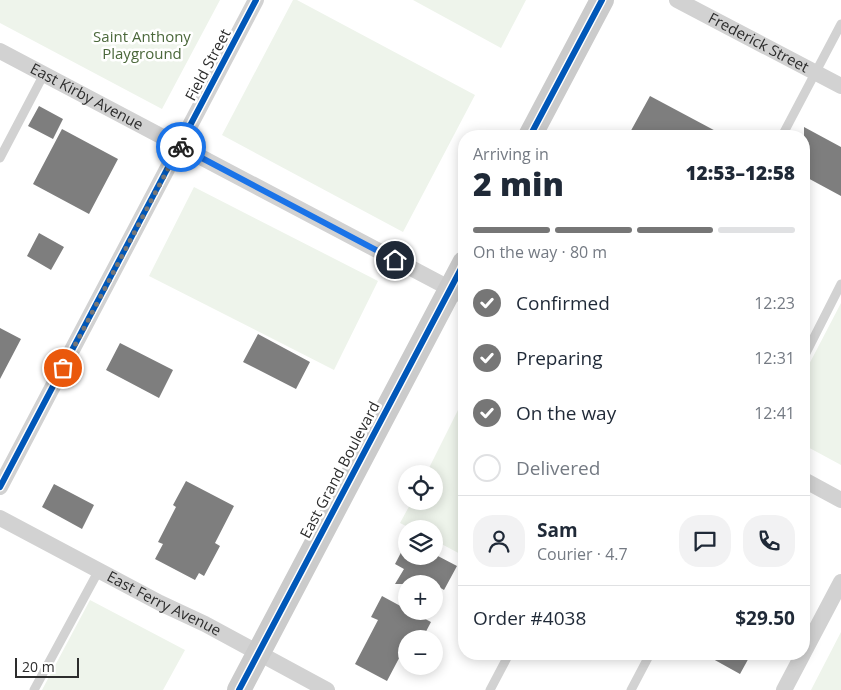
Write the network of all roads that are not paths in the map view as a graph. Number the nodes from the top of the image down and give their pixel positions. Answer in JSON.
{"nodes":[{"id":1,"x":256,"y":0,"type":"edge"},
{"id":2,"x":602,"y":0,"type":"edge"},
{"id":3,"x":677,"y":0,"type":"edge"},
{"id":4,"x":841,"y":24,"type":"edge"},
{"id":5,"x":0,"y":51,"type":"edge"},
{"id":6,"x":816,"y":73,"type":"junction"},
{"id":7,"x":44,"y":74,"type":"junction"},
{"id":8,"x":841,"y":86,"type":"edge"},
{"id":9,"x":533,"y":130,"type":"edge"},
{"id":10,"x":785,"y":130,"type":"edge"},
{"id":11,"x":180,"y":146,"type":"junction"},
{"id":12,"x":0,"y":158,"type":"edge"},
{"id":13,"x":841,"y":284,"type":"edge"},
{"id":14,"x":457,"y":293,"type":"edge"},
{"id":15,"x":810,"y":345,"type":"edge"},
{"id":16,"x":810,"y":483,"type":"edge"},
{"id":17,"x":0,"y":487,"type":"edge"},
{"id":18,"x":841,"y":500,"type":"edge"},
{"id":19,"x":0,"y":518,"type":"edge"},
{"id":20,"x":99,"y":570,"type":"junction"},
{"id":21,"x":841,"y":582,"type":"edge"},
{"id":22,"x":810,"y":640,"type":"edge"},
{"id":23,"x":258,"y":653,"type":"junction"},
{"id":24,"x":505,"y":660,"type":"edge"},
{"id":25,"x":647,"y":660,"type":"edge"},
{"id":26,"x":799,"y":660,"type":"edge"},
{"id":27,"x":34,"y":690,"type":"edge"},
{"id":28,"x":239,"y":690,"type":"edge"},
{"id":29,"x":327,"y":690,"type":"edge"},
{"id":30,"x":490,"y":690,"type":"edge"},
{"id":31,"x":631,"y":690,"type":"edge"},
{"id":32,"x":784,"y":690,"type":"edge"}],
"edges":[{"from":1,"to":11,"type":"street","name":"Field Street"},
{"from":2,"to":9,"type":"main road"},
{"from":3,"to":6,"type":"street","name":"Frederick Street"},
{"from":4,"to":6,"type":"lane"},
{"from":5,"to":7,"type":"street","name":"East Kirby Avenue"},
{"from":6,"to":8,"type":"street","name":"Frederick Street"},
{"from":6,"to":10,"type":"lane"},
{"from":7,"to":11,"type":"street","name":"East Kirby Avenue"},
{"from":7,"to":12,"type":"lane"},
{"from":11,"to":14,"type":"street","name":"East Kirby Avenue"},
{"from":11,"to":17,"type":"street","name":"Field Street"},
{"from":13,"to":15,"type":"lane"},
{"from":14,"to":23,"type":"main road","name":"East Grand Boulevard"},
{"from":16,"to":18,"type":"street"},
{"from":19,"to":20,"type":"street","name":"East Ferry Avenue"},
{"from":20,"to":23,"type":"street","name":"East Ferry Avenue"},
{"from":20,"to":27,"type":"lane"},
{"from":21,"to":22,"type":"street"},
{"from":23,"to":28,"type":"main road","name":"East Grand Boulevard"},
{"from":23,"to":29,"type":"street","name":"East Ferry Avenue"},
{"from":24,"to":30,"type":"lane"},
{"from":25,"to":31,"type":"lane"},
{"from":26,"to":32,"type":"street"}]}
